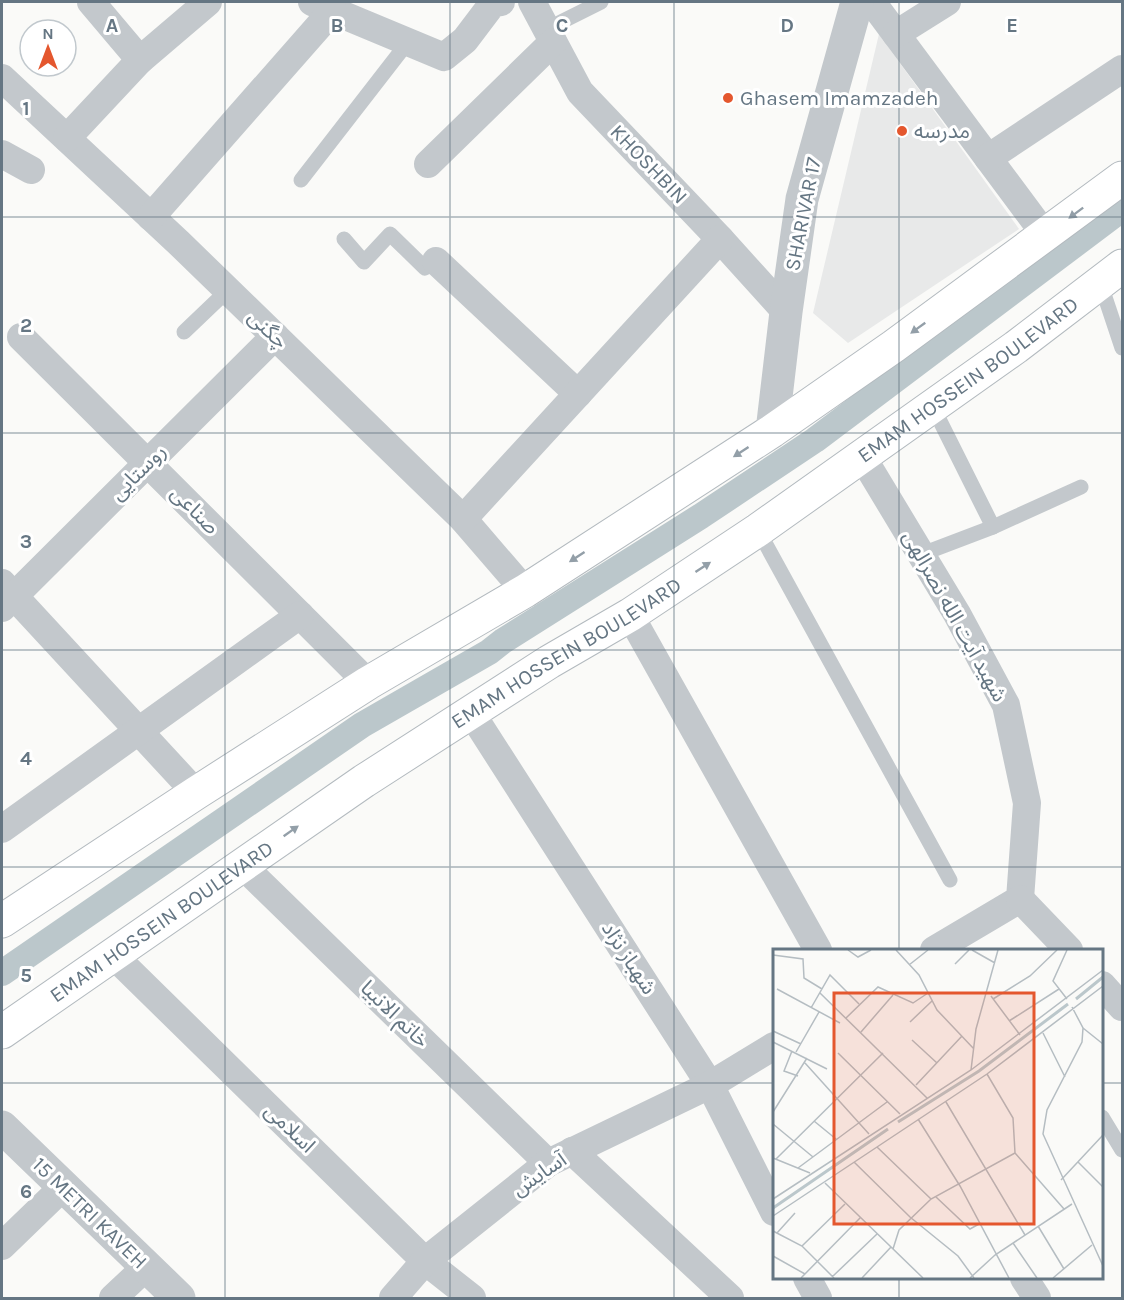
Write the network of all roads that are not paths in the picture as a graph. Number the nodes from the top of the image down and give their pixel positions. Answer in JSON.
{"nodes":[{"id":1,"x":91,"y":2,"type":"edge"},
{"id":2,"x":208,"y":2,"type":"edge"},
{"id":3,"x":501,"y":2,"type":"edge"},
{"id":4,"x":533,"y":2,"type":"edge"},
{"id":5,"x":601,"y":2,"type":"edge"},
{"id":6,"x":857,"y":2,"type":"edge"},
{"id":7,"x":872,"y":2,"type":"edge"},
{"id":8,"x":947,"y":2,"type":"edge"},
{"id":9,"x":322,"y":6,"type":"edge"},
{"id":10,"x":896,"y":34,"type":"junction"},
{"id":11,"x":550,"y":35,"type":"junction"},
{"id":12,"x":408,"y":42,"type":"junction"},
{"id":13,"x":140,"y":60,"type":"junction"},
{"id":14,"x":1122,"y":69,"type":"edge"},
{"id":15,"x":2,"y":78,"type":"edge"},
{"id":16,"x":67,"y":138,"type":"junction"},
{"id":17,"x":2,"y":154,"type":"edge"},
{"id":18,"x":988,"y":158,"type":"junction"},
{"id":19,"x":428,"y":164,"type":"dead end"},
{"id":20,"x":32,"y":170,"type":"dead end"},
{"id":21,"x":1122,"y":178,"type":"edge"},
{"id":22,"x":301,"y":180,"type":"dead end"},
{"id":23,"x":151,"y":216,"type":"junction"},
{"id":24,"x":1046,"y":236,"type":"junction"},
{"id":25,"x":344,"y":239,"type":"dead end"},
{"id":26,"x":720,"y":239,"type":"junction"},
{"id":27,"x":436,"y":261,"type":"joint"},
{"id":28,"x":1111,"y":274,"type":"edge"},
{"id":29,"x":228,"y":290,"type":"junction"},
{"id":30,"x":786,"y":312,"type":"junction"},
{"id":31,"x":184,"y":332,"type":"dead end"},
{"id":32,"x":275,"y":336,"type":"junction"},
{"id":33,"x":21,"y":337,"type":"dead end"},
{"id":34,"x":1122,"y":348,"type":"edge"},
{"id":35,"x":578,"y":394,"type":"junction"},
{"id":36,"x":933,"y":407,"type":"junction"},
{"id":37,"x":772,"y":431,"type":"junction"},
{"id":38,"x":863,"y":458,"type":"junction"},
{"id":39,"x":147,"y":463,"type":"junction"},
{"id":40,"x":1081,"y":487,"type":"dead end"},
{"id":41,"x":463,"y":519,"type":"junction"},
{"id":42,"x":993,"y":527,"type":"junction"},
{"id":43,"x":758,"y":530,"type":"junction"},
{"id":44,"x":922,"y":554,"type":"junction"},
{"id":45,"x":525,"y":591,"type":"junction"},
{"id":46,"x":6,"y":596,"type":"edge"},
{"id":47,"x":300,"y":615,"type":"junction"},
{"id":48,"x":630,"y":615,"type":"junction"},
{"id":49,"x":368,"y":683,"type":"junction"},
{"id":50,"x":471,"y":711,"type":"junction"},
{"id":51,"x":138,"y":730,"type":"junction"},
{"id":52,"x":196,"y":792,"type":"junction"},
{"id":53,"x":5,"y":821,"type":"edge"},
{"id":54,"x":242,"y":865,"type":"junction"},
{"id":55,"x":950,"y":880,"type":"dead end"},
{"id":56,"x":1020,"y":899,"type":"junction"},
{"id":57,"x":2,"y":921,"type":"edge"},
{"id":58,"x":817,"y":949,"type":"edge"},
{"id":59,"x":937,"y":949,"type":"edge"},
{"id":60,"x":1067,"y":949,"type":"edge"},
{"id":61,"x":112,"y":954,"type":"junction"},
{"id":62,"x":1103,"y":987,"type":"edge"},
{"id":63,"x":1122,"y":1007,"type":"edge"},
{"id":64,"x":2,"y":1032,"type":"edge"},
{"id":65,"x":773,"y":1047,"type":"edge"},
{"id":66,"x":711,"y":1085,"type":"junction"},
{"id":67,"x":1103,"y":1120,"type":"edge"},
{"id":68,"x":2,"y":1127,"type":"edge"},
{"id":69,"x":1122,"y":1150,"type":"edge"},
{"id":70,"x":560,"y":1157,"type":"junction"},
{"id":71,"x":63,"y":1187,"type":"junction"},
{"id":72,"x":773,"y":1210,"type":"edge"},
{"id":73,"x":2,"y":1246,"type":"edge"},
{"id":74,"x":425,"y":1261,"type":"junction"},
{"id":75,"x":146,"y":1267,"type":"junction"},
{"id":76,"x":808,"y":1279,"type":"edge"},
{"id":77,"x":1025,"y":1279,"type":"edge"},
{"id":78,"x":113,"y":1299,"type":"edge"},
{"id":79,"x":179,"y":1299,"type":"edge"},
{"id":80,"x":393,"y":1299,"type":"edge"},
{"id":81,"x":472,"y":1299,"type":"edge"},
{"id":82,"x":730,"y":1299,"type":"edge"},
{"id":83,"x":818,"y":1299,"type":"edge"},
{"id":84,"x":1037,"y":1299,"type":"edge"}],
"edges":[{"from":1,"to":13,"type":"street"},
{"from":2,"to":13,"type":"street"},
{"from":3,"to":12,"type":"street"},
{"from":4,"to":11,"type":"street","name":"KHOSHBIN"},
{"from":5,"to":11,"type":"lane"},
{"from":6,"to":30,"type":"street","name":"SHARIVAR 17"},
{"from":7,"to":10,"type":"street"},
{"from":8,"to":10,"type":"street"},
{"from":9,"to":12,"type":"street"},
{"from":9,"to":23,"type":"street"},
{"from":10,"to":18,"type":"street"},
{"from":11,"to":19,"type":"street"},
{"from":11,"to":26,"type":"street","name":"KHOSHBIN"},
{"from":12,"to":22,"type":"lane"},
{"from":13,"to":16,"type":"street"},
{"from":14,"to":18,"type":"street"},
{"from":15,"to":16,"type":"street","name":"چگنی"},
{"from":16,"to":23,"type":"street","name":"چگنی"},
{"from":17,"to":20,"type":"street"},
{"from":18,"to":24,"type":"street"},
{"from":21,"to":24,"type":"main road","one_way":true},
{"from":23,"to":29,"type":"street","name":"چگنی"},
{"from":24,"to":37,"type":"main road","one_way":true},
{"from":25,"to":27,"type":"lane"},
{"from":26,"to":30,"type":"street","name":"KHOSHBIN"},
{"from":26,"to":35,"type":"street"},
{"from":27,"to":35,"type":"street"},
{"from":28,"to":34,"type":"lane"},
{"from":28,"to":36,"type":"main road","name":"EMAM HOSSEIN BOULEVARD"},
{"from":29,"to":31,"type":"lane"},
{"from":29,"to":32,"type":"street","name":"چگنی"},
{"from":30,"to":37,"type":"street","name":"SHARIVAR 17"},
{"from":32,"to":39,"type":"street","name":"روستایی"},
{"from":32,"to":41,"type":"street","name":"چگنی"},
{"from":33,"to":39,"type":"street","name":"صناعی"},
{"from":35,"to":41,"type":"street"},
{"from":36,"to":38,"type":"main road","name":"EMAM HOSSEIN BOULEVARD"},
{"from":36,"to":42,"type":"lane"},
{"from":37,"to":45,"type":"main road","one_way":true},
{"from":38,"to":43,"type":"main road","name":"EMAM HOSSEIN BOULEVARD"},
{"from":38,"to":44,"type":"street","name":"شهید آیت الله نصرالهی"},
{"from":39,"to":46,"type":"street","name":"روستایی"},
{"from":39,"to":47,"type":"street","name":"صناعی"},
{"from":40,"to":42,"type":"lane"},
{"from":41,"to":45,"type":"street","name":"چگنی"},
{"from":42,"to":44,"type":"lane"},
{"from":48,"to":43,"type":"main road","name":"EMAM HOSSEIN BOULEVARD","one_way":true},
{"from":43,"to":55,"type":"lane"},
{"from":44,"to":56,"type":"street","name":"شهید آیت الله نصرالهی"},
{"from":45,"to":49,"type":"main road"},
{"from":46,"to":51,"type":"street"},
{"from":47,"to":49,"type":"street","name":"صناعی"},
{"from":47,"to":51,"type":"street"},
{"from":48,"to":50,"type":"main road","name":"EMAM HOSSEIN BOULEVARD"},
{"from":48,"to":58,"type":"street"},
{"from":49,"to":52,"type":"main road"},
{"from":54,"to":50,"type":"main road","name":"EMAM HOSSEIN BOULEVARD","one_way":true},
{"from":50,"to":66,"type":"street","name":"شهباز نژاد"},
{"from":51,"to":52,"type":"street"},
{"from":51,"to":53,"type":"street"},
{"from":52,"to":57,"type":"main road"},
{"from":54,"to":61,"type":"main road","name":"EMAM HOSSEIN BOULEVARD"},
{"from":54,"to":70,"type":"street","name":"خاتم الانبیا"},
{"from":56,"to":59,"type":"street"},
{"from":56,"to":60,"type":"street"},
{"from":61,"to":64,"type":"main road","name":"EMAM HOSSEIN BOULEVARD"},
{"from":61,"to":74,"type":"street","name":"اسلامی"},
{"from":62,"to":63,"type":"street"},
{"from":65,"to":66,"type":"street"},
{"from":66,"to":70,"type":"street","name":"آسایش"},
{"from":66,"to":72,"type":"street","name":"شهباز نژاد"},
{"from":67,"to":69,"type":"lane"},
{"from":68,"to":71,"type":"street","name":"15 METRI KAVEH"},
{"from":70,"to":74,"type":"street","name":"آسایش"},
{"from":70,"to":82,"type":"street","name":"خاتم الانبیا"},
{"from":71,"to":73,"type":"street"},
{"from":71,"to":75,"type":"street","name":"15 METRI KAVEH"},
{"from":74,"to":80,"type":"street","name":"آسایش"},
{"from":74,"to":81,"type":"street","name":"اسلامی"},
{"from":75,"to":78,"type":"street"},
{"from":75,"to":79,"type":"street","name":"15 METRI KAVEH"},
{"from":76,"to":83,"type":"street"},
{"from":77,"to":84,"type":"street"}]}
